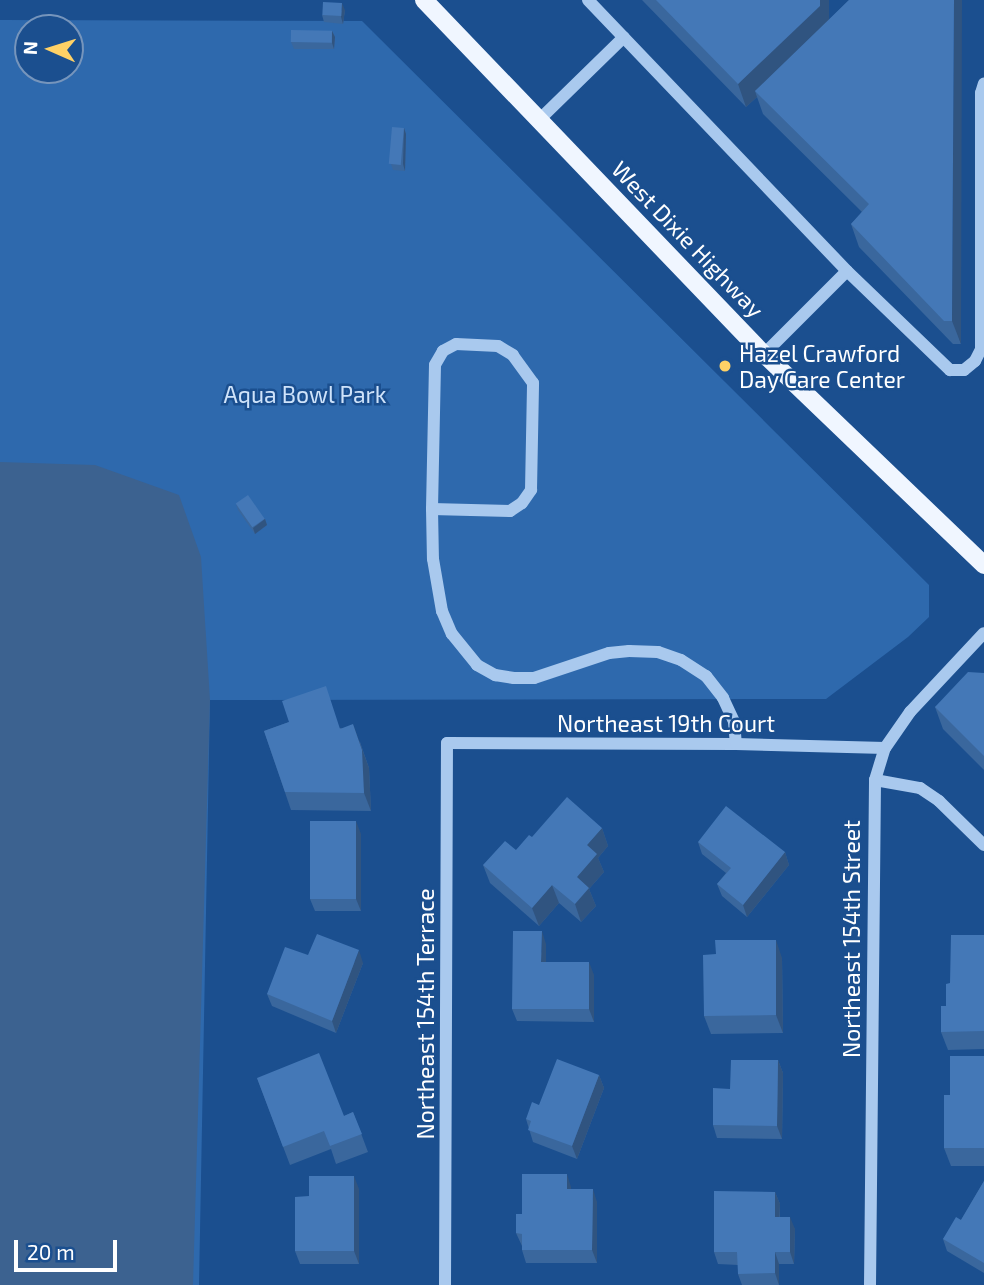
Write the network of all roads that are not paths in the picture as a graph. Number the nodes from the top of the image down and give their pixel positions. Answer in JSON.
{"nodes":[{"id":1,"x":424,"y":0,"type":"edge"},
{"id":2,"x":588,"y":0,"type":"edge"},
{"id":3,"x":624,"y":37,"type":"junction"},
{"id":4,"x":984,"y":83,"type":"edge"},
{"id":5,"x":540,"y":119,"type":"junction"},
{"id":6,"x":847,"y":271,"type":"junction"},
{"id":7,"x":764,"y":354,"type":"junction"},
{"id":8,"x":432,"y":509,"type":"junction"},
{"id":9,"x":984,"y":565,"type":"edge"},
{"id":10,"x":984,"y":633,"type":"edge"},
{"id":11,"x":447,"y":743,"type":"joint"},
{"id":12,"x":736,"y":744,"type":"junction"},
{"id":13,"x":885,"y":748,"type":"junction"},
{"id":14,"x":875,"y":780,"type":"junction"},
{"id":15,"x":984,"y":845,"type":"edge"},
{"id":16,"x":445,"y":1285,"type":"edge"},
{"id":17,"x":870,"y":1285,"type":"edge"}],
"edges":[{"from":1,"to":5,"type":"main road","name":"West Dixie Highway"},
{"from":2,"to":3,"type":"street"},
{"from":3,"to":5,"type":"street"},
{"from":3,"to":6,"type":"street"},
{"from":4,"to":6,"type":"street"},
{"from":5,"to":7,"type":"main road","name":"West Dixie Highway"},
{"from":6,"to":7,"type":"street"},
{"from":7,"to":9,"type":"main road","name":"West Dixie Highway"},
{"from":8,"to":8,"type":"street"},
{"from":8,"to":12,"type":"street"},
{"from":10,"to":13,"type":"street","name":"Northeast 154th Street"},
{"from":11,"to":12,"type":"street","name":"Northeast 19th Court"},
{"from":11,"to":16,"type":"street","name":"Northeast 154th Terrace"},
{"from":12,"to":13,"type":"street","name":"Northeast 19th Court"},
{"from":13,"to":14,"type":"street","name":"Northeast 154th Street"},
{"from":14,"to":15,"type":"street"},
{"from":14,"to":17,"type":"street","name":"Northeast 154th Street"}]}
